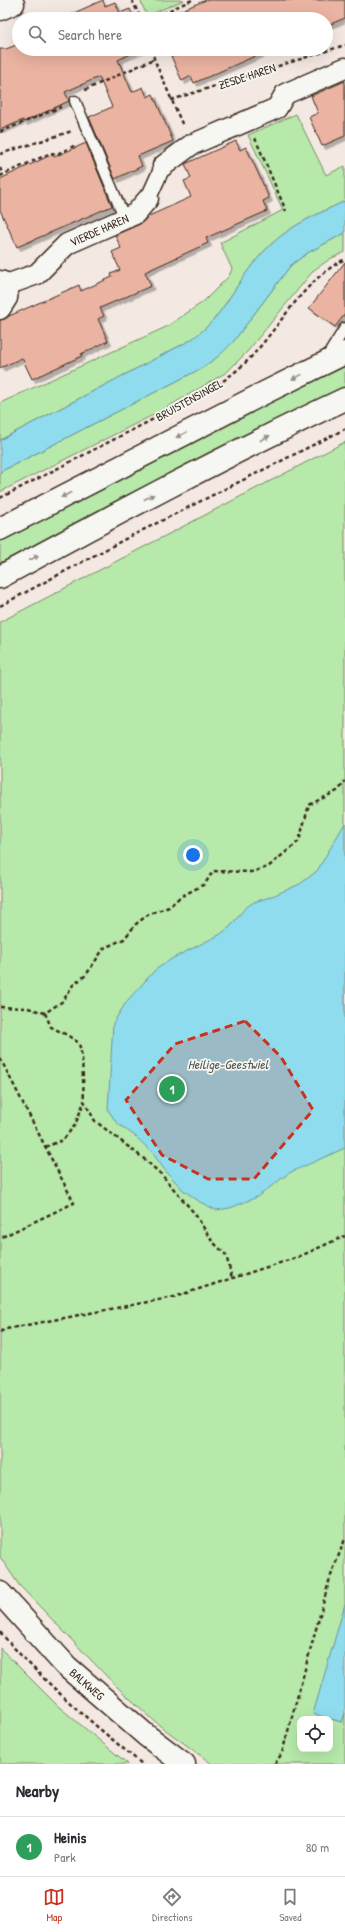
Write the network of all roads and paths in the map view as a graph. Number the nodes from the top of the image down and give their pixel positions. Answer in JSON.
{"nodes":[{"id":1,"x":132,"y":0,"type":"edge"},
{"id":2,"x":192,"y":0,"type":"edge"},
{"id":3,"x":138,"y":12,"type":"edge"},
{"id":4,"x":165,"y":12,"type":"edge"},
{"id":5,"x":345,"y":45,"type":"edge"},
{"id":6,"x":333,"y":49,"type":"edge"},
{"id":7,"x":154,"y":56,"type":"edge"},
{"id":8,"x":310,"y":56,"type":"edge"},
{"id":9,"x":154,"y":59,"type":"junction"},
{"id":10,"x":345,"y":68,"type":"edge"},
{"id":11,"x":171,"y":100,"type":"junction"},
{"id":12,"x":75,"y":101,"type":"junction"},
{"id":13,"x":247,"y":122,"type":"junction"},
{"id":14,"x":86,"y":127,"type":"junction"},
{"id":15,"x":0,"y":132,"type":"edge"},
{"id":16,"x":91,"y":139,"type":"junction"},
{"id":17,"x":191,"y":145,"type":"junction"},
{"id":18,"x":0,"y":154,"type":"edge"},
{"id":19,"x":163,"y":166,"type":"joint"},
{"id":20,"x":0,"y":168,"type":"edge"},
{"id":21,"x":2,"y":175,"type":"edge"},
{"id":22,"x":148,"y":199,"type":"joint"},
{"id":23,"x":286,"y":212,"type":"dead end"},
{"id":24,"x":125,"y":219,"type":"junction"},
{"id":25,"x":345,"y":259,"type":"edge"},
{"id":26,"x":5,"y":283,"type":"edge"},
{"id":27,"x":0,"y":309,"type":"edge"},
{"id":28,"x":345,"y":328,"type":"edge"},
{"id":29,"x":345,"y":354,"type":"edge"},
{"id":30,"x":321,"y":365,"type":"junction"},
{"id":31,"x":345,"y":399,"type":"edge"},
{"id":32,"x":345,"y":428,"type":"edge"},
{"id":33,"x":0,"y":498,"type":"edge"},
{"id":34,"x":0,"y":529,"type":"edge"},
{"id":35,"x":0,"y":577,"type":"edge"},
{"id":36,"x":0,"y":606,"type":"edge"},
{"id":37,"x":345,"y":781,"type":"edge"},
{"id":38,"x":0,"y":1007,"type":"edge"},
{"id":39,"x":44,"y":1013,"type":"junction"},
{"id":40,"x":0,"y":1058,"type":"edge"},
{"id":41,"x":84,"y":1101,"type":"junction"},
{"id":42,"x":45,"y":1147,"type":"junction"},
{"id":43,"x":345,"y":1236,"type":"edge"},
{"id":44,"x":0,"y":1238,"type":"edge"},
{"id":45,"x":232,"y":1278,"type":"junction"},
{"id":46,"x":0,"y":1332,"type":"edge"},
{"id":47,"x":345,"y":1539,"type":"edge"},
{"id":48,"x":0,"y":1593,"type":"edge"},
{"id":49,"x":0,"y":1632,"type":"edge"},
{"id":50,"x":142,"y":1764,"type":"edge"},
{"id":51,"x":184,"y":1764,"type":"edge"},
{"id":52,"x":275,"y":1764,"type":"edge"}],
"edges":[{"from":1,"to":3,"type":"path"},
{"from":2,"to":4,"type":"path"},
{"from":5,"to":6,"type":"path","name":"ZESDE HAREN"},
{"from":7,"to":9,"type":"path"},
{"from":8,"to":11,"type":"path","name":"ZESDE HAREN"},
{"from":9,"to":11,"type":"path"},
{"from":9,"to":12,"type":"path"},
{"from":10,"to":13,"type":"street"},
{"from":11,"to":17,"type":"path"},
{"from":12,"to":14,"type":"lane"},
{"from":12,"to":15,"type":"path"},
{"from":13,"to":17,"type":"street"},
{"from":13,"to":23,"type":"path"},
{"from":14,"to":16,"type":"lane"},
{"from":14,"to":18,"type":"path"},
{"from":16,"to":21,"type":"path"},
{"from":16,"to":24,"type":"lane"},
{"from":17,"to":19,"type":"street","name":"VIERDE HAREN"},
{"from":19,"to":22,"type":"street","name":"VIERDE HAREN"},
{"from":20,"to":21,"type":"path"},
{"from":22,"to":24,"type":"street","name":"VIERDE HAREN"},
{"from":24,"to":26,"type":"street","name":"VIERDE HAREN"},
{"from":25,"to":33,"type":"path","name":"BRUISTENSINGEL"},
{"from":26,"to":27,"type":"street","name":"VIERDE HAREN"},
{"from":28,"to":30,"type":"lane"},
{"from":29,"to":30,"type":"main road"},
{"from":30,"to":34,"type":"main road","one_way":true},
{"from":35,"to":31,"type":"main road","one_way":true},
{"from":32,"to":36,"type":"path"},
{"from":37,"to":39,"type":"path"},
{"from":38,"to":39,"type":"path"},
{"from":39,"to":41,"type":"path"},
{"from":40,"to":42,"type":"path"},
{"from":41,"to":42,"type":"path"},
{"from":41,"to":45,"type":"path"},
{"from":42,"to":44,"type":"path"},
{"from":43,"to":45,"type":"path"},
{"from":45,"to":46,"type":"path"},
{"from":47,"to":52,"type":"path"},
{"from":48,"to":51,"type":"main road","name":"BALKWEG"},
{"from":49,"to":50,"type":"path","name":"BALKWEG"}]}
